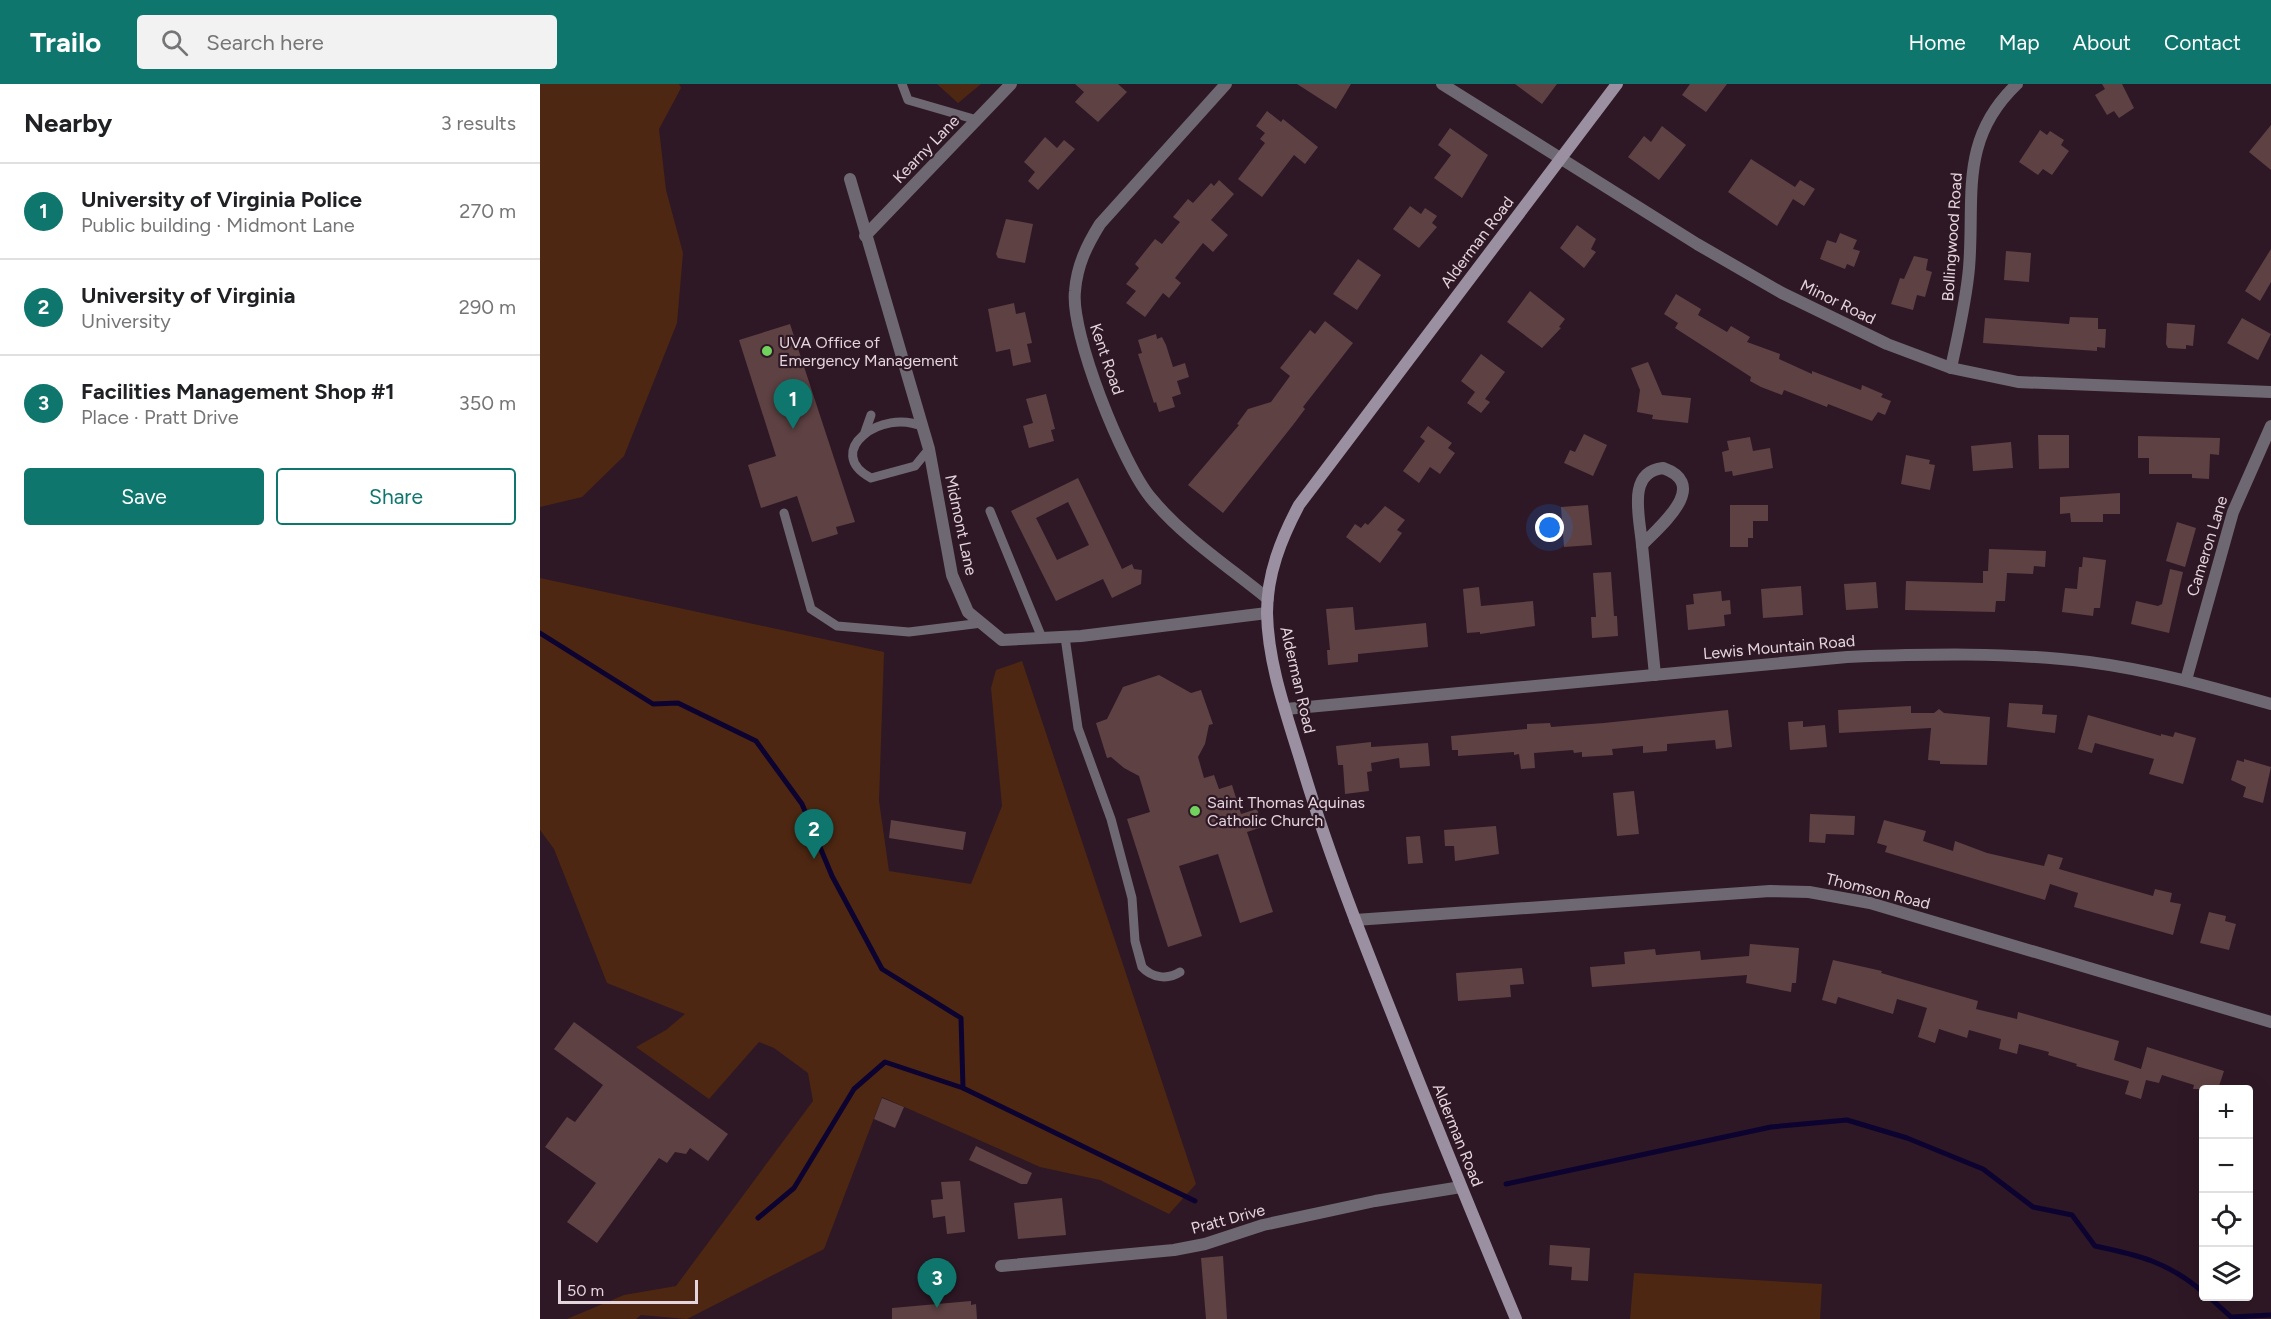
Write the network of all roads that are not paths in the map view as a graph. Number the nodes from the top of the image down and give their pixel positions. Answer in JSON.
{"nodes":[{"id":1,"x":902,"y":84,"type":"edge"},
{"id":2,"x":1011,"y":84,"type":"edge"},
{"id":3,"x":1226,"y":84,"type":"edge"},
{"id":4,"x":1442,"y":84,"type":"edge"},
{"id":5,"x":1617,"y":84,"type":"edge"},
{"id":6,"x":2017,"y":84,"type":"edge"},
{"id":7,"x":977,"y":120,"type":"junction"},
{"id":8,"x":1561,"y":158,"type":"junction"},
{"id":9,"x":850,"y":179,"type":"dead end"},
{"id":10,"x":865,"y":236,"type":"junction"},
{"id":11,"x":1951,"y":368,"type":"junction"},
{"id":12,"x":2271,"y":392,"type":"edge"},
{"id":13,"x":915,"y":403,"type":"junction"},
{"id":14,"x":902,"y":422,"type":"junction"},
{"id":15,"x":888,"y":424,"type":"junction"},
{"id":16,"x":2271,"y":426,"type":"edge"},
{"id":17,"x":923,"y":427,"type":"junction"},
{"id":18,"x":866,"y":430,"type":"junction"},
{"id":19,"x":926,"y":454,"type":"junction"},
{"id":20,"x":915,"y":466,"type":"junction"},
{"id":21,"x":933,"y":471,"type":"junction"},
{"id":22,"x":990,"y":511,"type":"dead end"},
{"id":23,"x":784,"y":513,"type":"dead end"},
{"id":24,"x":1642,"y":545,"type":"junction"},
{"id":25,"x":1268,"y":599,"type":"junction"},
{"id":26,"x":1267,"y":614,"type":"junction"},
{"id":27,"x":982,"y":623,"type":"junction"},
{"id":28,"x":1065,"y":637,"type":"junction"},
{"id":29,"x":1042,"y":638,"type":"junction"},
{"id":30,"x":1655,"y":675,"type":"junction"},
{"id":31,"x":2186,"y":680,"type":"junction"},
{"id":32,"x":2271,"y":704,"type":"edge"},
{"id":33,"x":1286,"y":709,"type":"junction"},
{"id":34,"x":1355,"y":920,"type":"junction"},
{"id":35,"x":1180,"y":972,"type":"dead end"},
{"id":36,"x":2271,"y":1022,"type":"edge"},
{"id":37,"x":1461,"y":1187,"type":"junction"},
{"id":38,"x":1001,"y":1266,"type":"dead end"},
{"id":39,"x":1516,"y":1319,"type":"edge"}],
"edges":[{"from":1,"to":7,"type":"lane"},
{"from":2,"to":7,"type":"street","name":"Kearny Lane"},
{"from":3,"to":25,"type":"street","name":"Kent Road"},
{"from":4,"to":8,"type":"street","name":"Minor Road"},
{"from":5,"to":8,"type":"main road","name":"Alderman Road"},
{"from":6,"to":11,"type":"street","name":"Bollingwood Road"},
{"from":7,"to":10,"type":"street","name":"Kearny Lane"},
{"from":8,"to":11,"type":"street","name":"Minor Road"},
{"from":8,"to":25,"type":"main road","name":"Alderman Road"},
{"from":9,"to":10,"type":"street","name":"Midmont Lane"},
{"from":10,"to":13,"type":"street","name":"Midmont Lane"},
{"from":11,"to":12,"type":"street","name":"Minor Road"},
{"from":13,"to":14,"type":"lane"},
{"from":13,"to":17,"type":"street","name":"Midmont Lane"},
{"from":14,"to":15,"type":"lane"},
{"from":14,"to":17,"type":"lane"},
{"from":15,"to":18,"type":"lane"},
{"from":15,"to":18,"type":"lane"},
{"from":16,"to":31,"type":"street","name":"Cameron Lane"},
{"from":17,"to":19,"type":"street","name":"Midmont Lane"},
{"from":18,"to":20,"type":"lane"},
{"from":19,"to":20,"type":"lane"},
{"from":19,"to":21,"type":"street","name":"Midmont Lane"},
{"from":20,"to":21,"type":"lane"},
{"from":21,"to":27,"type":"street","name":"Midmont Lane"},
{"from":22,"to":29,"type":"lane"},
{"from":23,"to":27,"type":"lane"},
{"from":24,"to":24,"type":"street"},
{"from":24,"to":30,"type":"street"},
{"from":25,"to":26,"type":"main road","name":"Alderman Road"},
{"from":26,"to":28,"type":"street","name":"Midmont Lane"},
{"from":26,"to":33,"type":"main road","name":"Alderman Road"},
{"from":27,"to":29,"type":"street","name":"Midmont Lane"},
{"from":28,"to":29,"type":"street","name":"Midmont Lane"},
{"from":28,"to":35,"type":"lane"},
{"from":30,"to":31,"type":"street","name":"Lewis Mountain Road"},
{"from":30,"to":33,"type":"street","name":"Lewis Mountain Road"},
{"from":31,"to":32,"type":"street","name":"Lewis Mountain Road"},
{"from":33,"to":34,"type":"main road","name":"Alderman Road"},
{"from":34,"to":36,"type":"street","name":"Thomson Road"},
{"from":34,"to":37,"type":"main road","name":"Alderman Road"},
{"from":37,"to":38,"type":"street","name":"Pratt Drive"},
{"from":37,"to":39,"type":"main road","name":"Alderman Road"}]}
